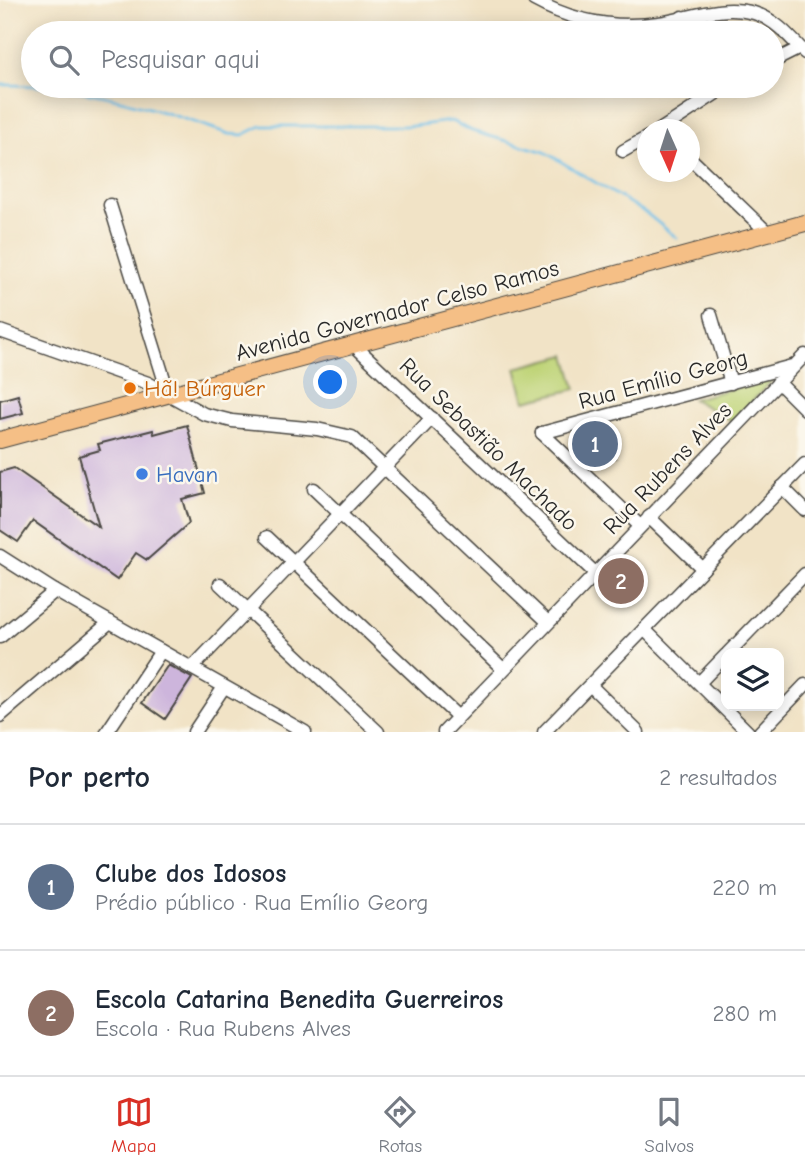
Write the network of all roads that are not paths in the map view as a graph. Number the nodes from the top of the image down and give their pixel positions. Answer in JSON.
{"nodes":[{"id":1,"x":534,"y":0,"type":"edge"},
{"id":2,"x":682,"y":17,"type":"junction"},
{"id":3,"x":590,"y":21,"type":"edge"},
{"id":4,"x":659,"y":21,"type":"edge"},
{"id":5,"x":684,"y":21,"type":"edge"},
{"id":6,"x":769,"y":21,"type":"edge"},
{"id":7,"x":784,"y":34,"type":"edge"},
{"id":8,"x":802,"y":50,"type":"edge"},
{"id":9,"x":784,"y":57,"type":"edge"},
{"id":10,"x":709,"y":98,"type":"edge"},
{"id":11,"x":677,"y":119,"type":"edge"},
{"id":12,"x":637,"y":143,"type":"edge"},
{"id":13,"x":624,"y":151,"type":"dead end"},
{"id":14,"x":700,"y":168,"type":"edge"},
{"id":15,"x":110,"y":205,"type":"dead end"},
{"id":16,"x":805,"y":223,"type":"edge"},
{"id":17,"x":768,"y":233,"type":"junction"},
{"id":18,"x":711,"y":315,"type":"dead end"},
{"id":19,"x":0,"y":331,"type":"edge"},
{"id":20,"x":354,"y":345,"type":"junction"},
{"id":21,"x":805,"y":355,"type":"edge"},
{"id":22,"x":794,"y":366,"type":"junction"},
{"id":23,"x":779,"y":382,"type":"junction"},
{"id":24,"x":731,"y":383,"type":"junction"},
{"id":25,"x":169,"y":395,"type":"junction"},
{"id":26,"x":805,"y":409,"type":"edge"},
{"id":27,"x":432,"y":418,"type":"junction"},
{"id":28,"x":0,"y":440,"type":"edge"},
{"id":29,"x":805,"y":464,"type":"edge"},
{"id":30,"x":386,"y":466,"type":"junction"},
{"id":31,"x":782,"y":488,"type":"junction"},
{"id":32,"x":314,"y":489,"type":"dead end"},
{"id":33,"x":805,"y":510,"type":"edge"},
{"id":34,"x":340,"y":514,"type":"junction"},
{"id":35,"x":649,"y":516,"type":"junction"},
{"id":36,"x":640,"y":526,"type":"junction"},
{"id":37,"x":267,"y":537,"type":"dead end"},
{"id":38,"x":0,"y":556,"type":"edge"},
{"id":39,"x":294,"y":562,"type":"junction"},
{"id":40,"x":703,"y":569,"type":"junction"},
{"id":41,"x":595,"y":573,"type":"junction"},
{"id":42,"x":805,"y":574,"type":"edge"},
{"id":43,"x":220,"y":584,"type":"dead end"},
{"id":44,"x":55,"y":591,"type":"junction"},
{"id":45,"x":248,"y":610,"type":"junction"},
{"id":46,"x":110,"y":622,"type":"junction"},
{"id":47,"x":548,"y":622,"type":"junction"},
{"id":48,"x":644,"y":629,"type":"junction"},
{"id":49,"x":0,"y":637,"type":"edge"},
{"id":50,"x":733,"y":648,"type":"edge"},
{"id":51,"x":161,"y":651,"type":"junction"},
{"id":52,"x":721,"y":660,"type":"edge"},
{"id":53,"x":192,"y":668,"type":"junction"},
{"id":54,"x":503,"y":669,"type":"junction"},
{"id":55,"x":699,"y":683,"type":"junction"},
{"id":56,"x":590,"y":685,"type":"junction"},
{"id":57,"x":805,"y":685,"type":"edge"},
{"id":58,"x":224,"y":687,"type":"junction"},
{"id":59,"x":0,"y":716,"type":"edge"},
{"id":60,"x":457,"y":716,"type":"junction"},
{"id":61,"x":284,"y":727,"type":"edge"},
{"id":62,"x":107,"y":732,"type":"edge"},
{"id":63,"x":194,"y":732,"type":"edge"},
{"id":64,"x":305,"y":732,"type":"edge"},
{"id":65,"x":378,"y":732,"type":"edge"},
{"id":66,"x":444,"y":732,"type":"edge"},
{"id":67,"x":544,"y":732,"type":"edge"},
{"id":68,"x":638,"y":732,"type":"edge"},
{"id":69,"x":748,"y":732,"type":"edge"},
{"id":70,"x":760,"y":732,"type":"edge"}],
"edges":[{"from":1,"to":3,"type":"street"},
{"from":2,"to":4,"type":"street"},
{"from":2,"to":5,"type":"street"},
{"from":2,"to":6,"type":"street"},
{"from":7,"to":8,"type":"street"},
{"from":8,"to":9,"type":"street"},
{"from":10,"to":11,"type":"street"},
{"from":12,"to":13,"type":"street"},
{"from":14,"to":17,"type":"street"},
{"from":15,"to":25,"type":"street"},
{"from":16,"to":17,"type":"main road","name":"Avenida Governador Celso Ramos"},
{"from":17,"to":20,"type":"main road","name":"Avenida Governador Celso Ramos"},
{"from":18,"to":24,"type":"street"},
{"from":19,"to":25,"type":"street"},
{"from":20,"to":25,"type":"main road","name":"Avenida Governador Celso Ramos"},
{"from":20,"to":27,"type":"street","name":"Rua Sebastião Machado"},
{"from":21,"to":22,"type":"street","name":"Rua Rubens Alves"},
{"from":22,"to":23,"type":"street","name":"Rua Rubens Alves"},
{"from":22,"to":24,"type":"street","name":"Rua Emílio Georg"},
{"from":23,"to":26,"type":"street"},
{"from":23,"to":35,"type":"street","name":"Rua Rubens Alves"},
{"from":24,"to":36,"type":"street","name":"Rua Emílio Georg"},
{"from":25,"to":28,"type":"main road","name":"Avenida Governador Celso Ramos"},
{"from":25,"to":30,"type":"street"},
{"from":27,"to":30,"type":"street"},
{"from":27,"to":41,"type":"street","name":"Rua Sebastião Machado"},
{"from":29,"to":31,"type":"street"},
{"from":30,"to":34,"type":"street"},
{"from":30,"to":47,"type":"street"},
{"from":31,"to":33,"type":"street"},
{"from":31,"to":40,"type":"street"},
{"from":32,"to":34,"type":"street"},
{"from":34,"to":39,"type":"street"},
{"from":34,"to":54,"type":"street"},
{"from":35,"to":36,"type":"street","name":"Rua Rubens Alves"},
{"from":35,"to":40,"type":"street"},
{"from":36,"to":41,"type":"street","name":"Rua Rubens Alves"},
{"from":37,"to":39,"type":"street"},
{"from":38,"to":44,"type":"street"},
{"from":39,"to":45,"type":"street"},
{"from":39,"to":60,"type":"street"},
{"from":40,"to":48,"type":"street"},
{"from":41,"to":47,"type":"street","name":"Rua Rubens Alves"},
{"from":42,"to":50,"type":"street"},
{"from":43,"to":45,"type":"street"},
{"from":44,"to":46,"type":"street"},
{"from":44,"to":49,"type":"street"},
{"from":45,"to":53,"type":"street"},
{"from":45,"to":65,"type":"street"},
{"from":46,"to":51,"type":"street"},
{"from":46,"to":59,"type":"street"},
{"from":47,"to":54,"type":"street","name":"Rua Rubens Alves"},
{"from":48,"to":55,"type":"street"},
{"from":48,"to":56,"type":"street"},
{"from":51,"to":53,"type":"street"},
{"from":51,"to":62,"type":"street"},
{"from":52,"to":55,"type":"street"},
{"from":53,"to":58,"type":"street"},
{"from":54,"to":60,"type":"street","name":"Rua Rubens Alves"},
{"from":55,"to":69,"type":"street"},
{"from":56,"to":67,"type":"street"},
{"from":56,"to":68,"type":"street"},
{"from":57,"to":70,"type":"street"},
{"from":58,"to":61,"type":"street"},
{"from":58,"to":63,"type":"street"},
{"from":60,"to":66,"type":"street","name":"Rua Rubens Alves"},
{"from":61,"to":64,"type":"street"}]}
